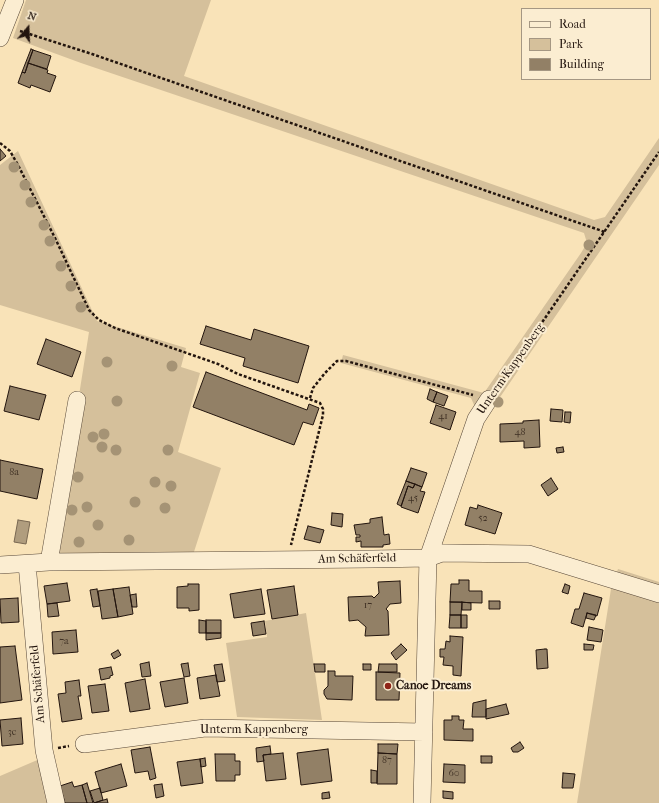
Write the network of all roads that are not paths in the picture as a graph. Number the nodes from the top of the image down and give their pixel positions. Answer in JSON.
{"nodes":[{"id":1,"x":15,"y":0,"type":"edge"},
{"id":2,"x":1,"y":33,"type":"edge"},
{"id":3,"x":489,"y":399,"type":"road end"},
{"id":4,"x":77,"y":400,"type":"dead end"},
{"id":5,"x":428,"y":558,"type":"junction"},
{"id":6,"x":49,"y":562,"type":"junction"},
{"id":7,"x":26,"y":564,"type":"junction"},
{"id":8,"x":0,"y":565,"type":"edge"},
{"id":9,"x":659,"y":594,"type":"edge"},
{"id":10,"x":424,"y":732,"type":"junction"},
{"id":11,"x":84,"y":744,"type":"road end"},
{"id":12,"x":56,"y":803,"type":"edge"},
{"id":13,"x":422,"y":803,"type":"edge"}],
"edges":[{"from":1,"to":2,"type":"street"},
{"from":3,"to":5,"type":"street","name":"Unterm Kappenberg"},
{"from":4,"to":6,"type":"street"},
{"from":5,"to":6,"type":"street","name":"Am Schäferfeld"},
{"from":5,"to":9,"type":"street","name":"Am Schäferfeld"},
{"from":5,"to":10,"type":"street","name":"Unterm Kappenberg"},
{"from":6,"to":7,"type":"street","name":"Am Schäferfeld"},
{"from":7,"to":8,"type":"street","name":"Am Schäferfeld"},
{"from":7,"to":12,"type":"street","name":"Am Schäferfeld"},
{"from":10,"to":11,"type":"street","name":"Unterm Kappenberg"},
{"from":10,"to":13,"type":"street","name":"Unterm Kappenberg"}]}
